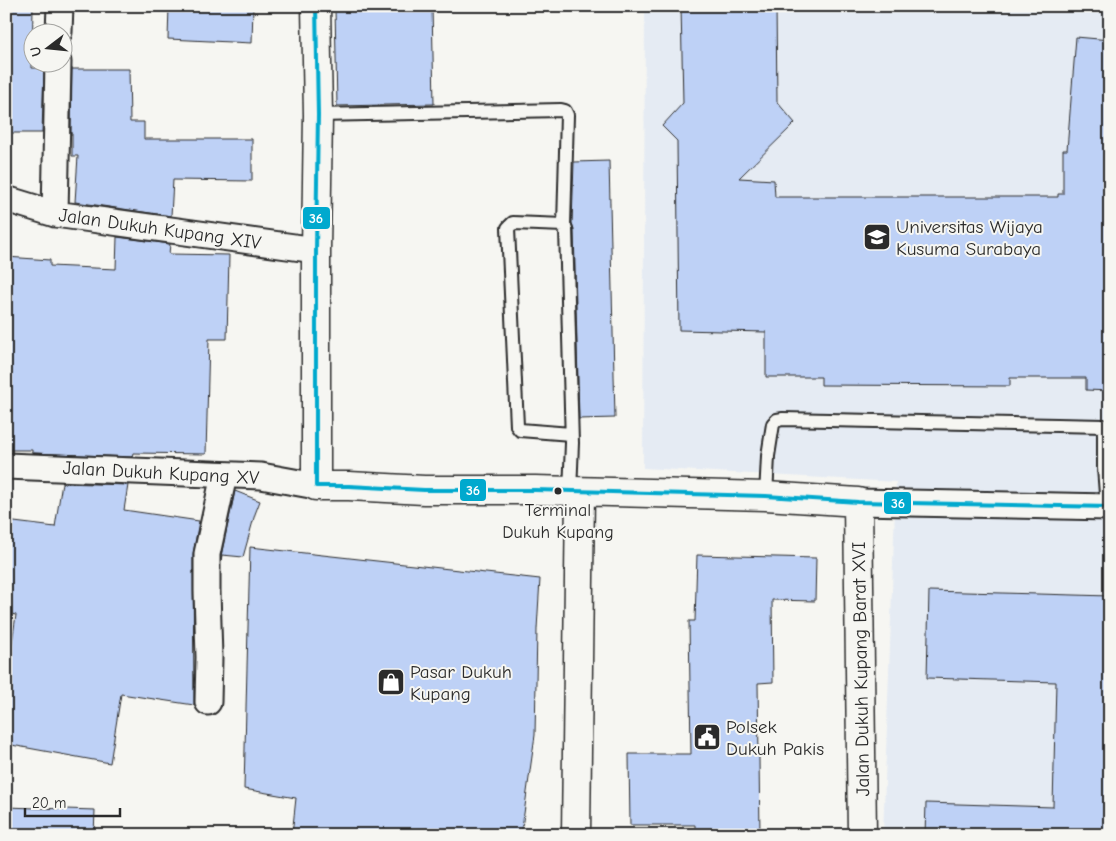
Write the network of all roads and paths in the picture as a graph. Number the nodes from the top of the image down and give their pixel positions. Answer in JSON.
{"nodes":[{"id":1,"x":60,"y":6,"type":"edge"},
{"id":2,"x":316,"y":6,"type":"edge"},
{"id":3,"x":59,"y":22,"type":"edge"},
{"id":4,"x":58,"y":72,"type":"edge"},
{"id":5,"x":318,"y":116,"type":"junction"},
{"id":6,"x":6,"y":199,"type":"edge"},
{"id":7,"x":55,"y":214,"type":"junction"},
{"id":8,"x":564,"y":225,"type":"junction"},
{"id":9,"x":316,"y":250,"type":"junction"},
{"id":10,"x":571,"y":434,"type":"junction"},
{"id":11,"x":6,"y":466,"type":"edge"},
{"id":12,"x":224,"y":475,"type":"junction"},
{"id":13,"x":316,"y":486,"type":"junction"},
{"id":14,"x":575,"y":492,"type":"junction"},
{"id":15,"x":766,"y":496,"type":"junction"},
{"id":16,"x":858,"y":502,"type":"junction"},
{"id":17,"x":1108,"y":507,"type":"edge"},
{"id":18,"x":208,"y":702,"type":"dead end"},
{"id":19,"x":576,"y":835,"type":"edge"},
{"id":20,"x":862,"y":835,"type":"edge"}],
"edges":[{"from":1,"to":3,"type":"street"},
{"from":2,"to":5,"type":"street"},
{"from":4,"to":7,"type":"street"},
{"from":5,"to":8,"type":"lane"},
{"from":5,"to":9,"type":"street"},
{"from":6,"to":7,"type":"street","name":"Jalan Dukuh Kupang XIV"},
{"from":7,"to":9,"type":"street","name":"Jalan Dukuh Kupang XIV"},
{"from":8,"to":10,"type":"lane"},
{"from":8,"to":10,"type":"lane"},
{"from":9,"to":13,"type":"street"},
{"from":10,"to":14,"type":"lane"},
{"from":11,"to":12,"type":"street","name":"Jalan Dukuh Kupang XV"},
{"from":12,"to":13,"type":"street","name":"Jalan Dukuh Kupang XV"},
{"from":12,"to":18,"type":"street"},
{"from":13,"to":14,"type":"street"},
{"from":14,"to":15,"type":"street"},
{"from":14,"to":19,"type":"street"},
{"from":15,"to":16,"type":"street"},
{"from":15,"to":17,"type":"lane"},
{"from":16,"to":17,"type":"street"},
{"from":16,"to":20,"type":"street","name":"Jalan Dukuh Kupang Barat XVI"}]}
